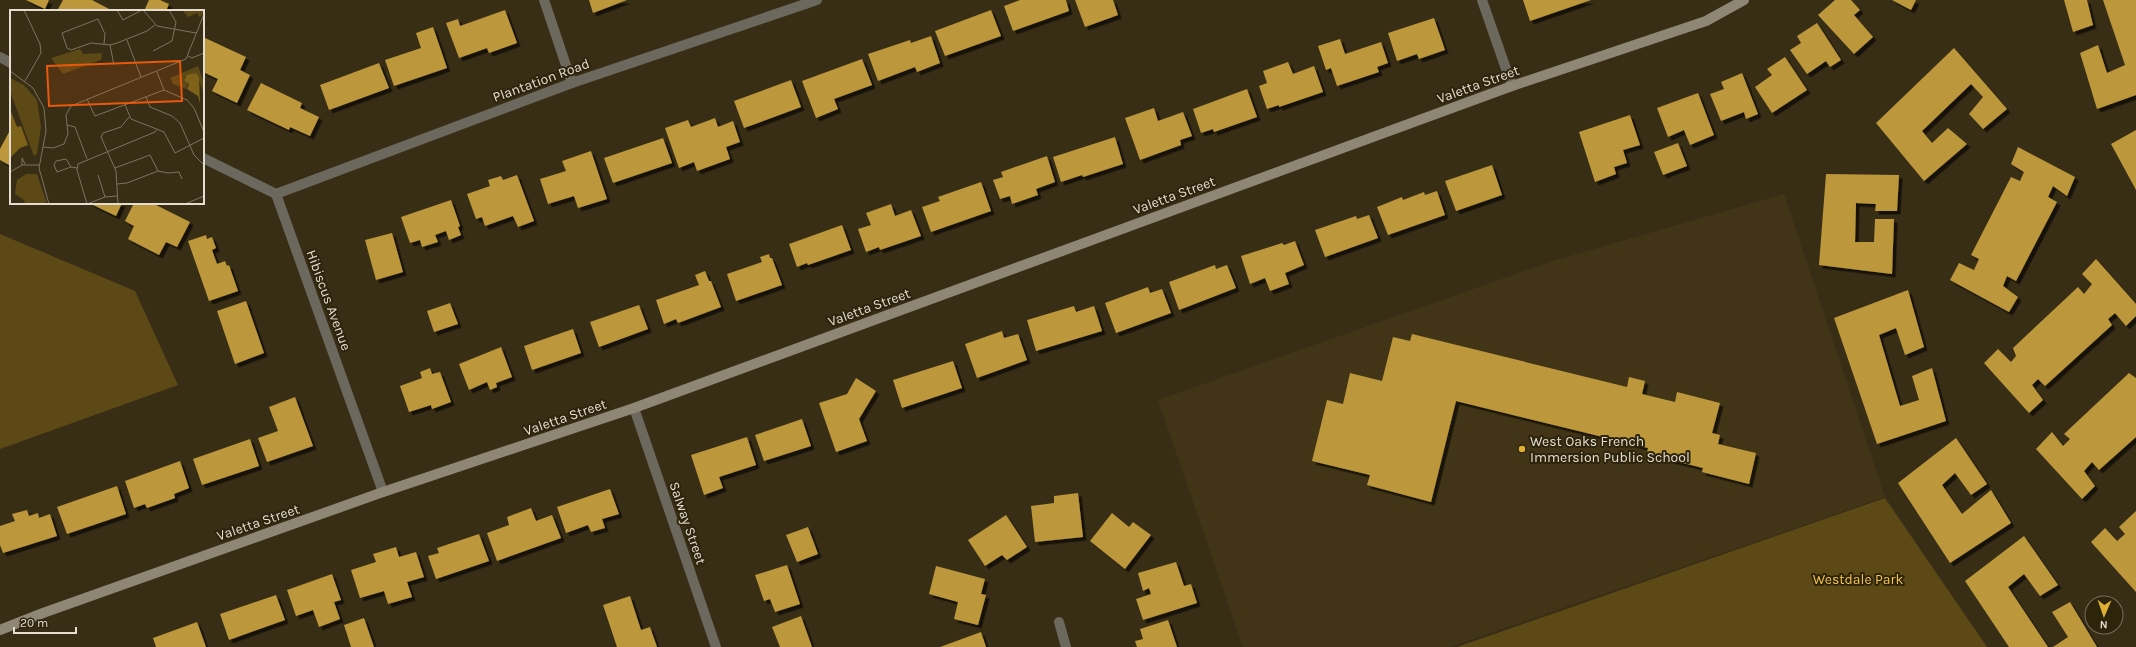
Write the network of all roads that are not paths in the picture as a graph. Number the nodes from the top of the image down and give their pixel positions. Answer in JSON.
{"nodes":[{"id":1,"x":544,"y":0,"type":"edge"},
{"id":2,"x":818,"y":0,"type":"edge"},
{"id":3,"x":1482,"y":0,"type":"edge"},
{"id":4,"x":1744,"y":0,"type":"edge"},
{"id":5,"x":0,"y":57,"type":"edge"},
{"id":6,"x":10,"y":62,"type":"edge"},
{"id":7,"x":572,"y":83,"type":"junction"},
{"id":8,"x":1512,"y":86,"type":"junction"},
{"id":9,"x":204,"y":158,"type":"edge"},
{"id":10,"x":276,"y":194,"type":"junction"},
{"id":11,"x":634,"y":408,"type":"junction"},
{"id":12,"x":383,"y":492,"type":"junction"},
{"id":13,"x":1059,"y":622,"type":"dead end"},
{"id":14,"x":0,"y":630,"type":"edge"},
{"id":15,"x":716,"y":647,"type":"edge"},
{"id":16,"x":1066,"y":647,"type":"edge"}],
"edges":[{"from":1,"to":7,"type":"street"},
{"from":2,"to":7,"type":"street","name":"Plantation Road"},
{"from":3,"to":8,"type":"street"},
{"from":4,"to":8,"type":"street","name":"Valetta Street"},
{"from":5,"to":6,"type":"street"},
{"from":7,"to":10,"type":"street","name":"Plantation Road"},
{"from":8,"to":11,"type":"street","name":"Valetta Street"},
{"from":9,"to":10,"type":"street"},
{"from":10,"to":12,"type":"street","name":"Hibiscus Avenue"},
{"from":11,"to":12,"type":"street","name":"Valetta Street"},
{"from":11,"to":15,"type":"street","name":"Salway Street"},
{"from":12,"to":14,"type":"street","name":"Valetta Street"},
{"from":13,"to":16,"type":"street"}]}
